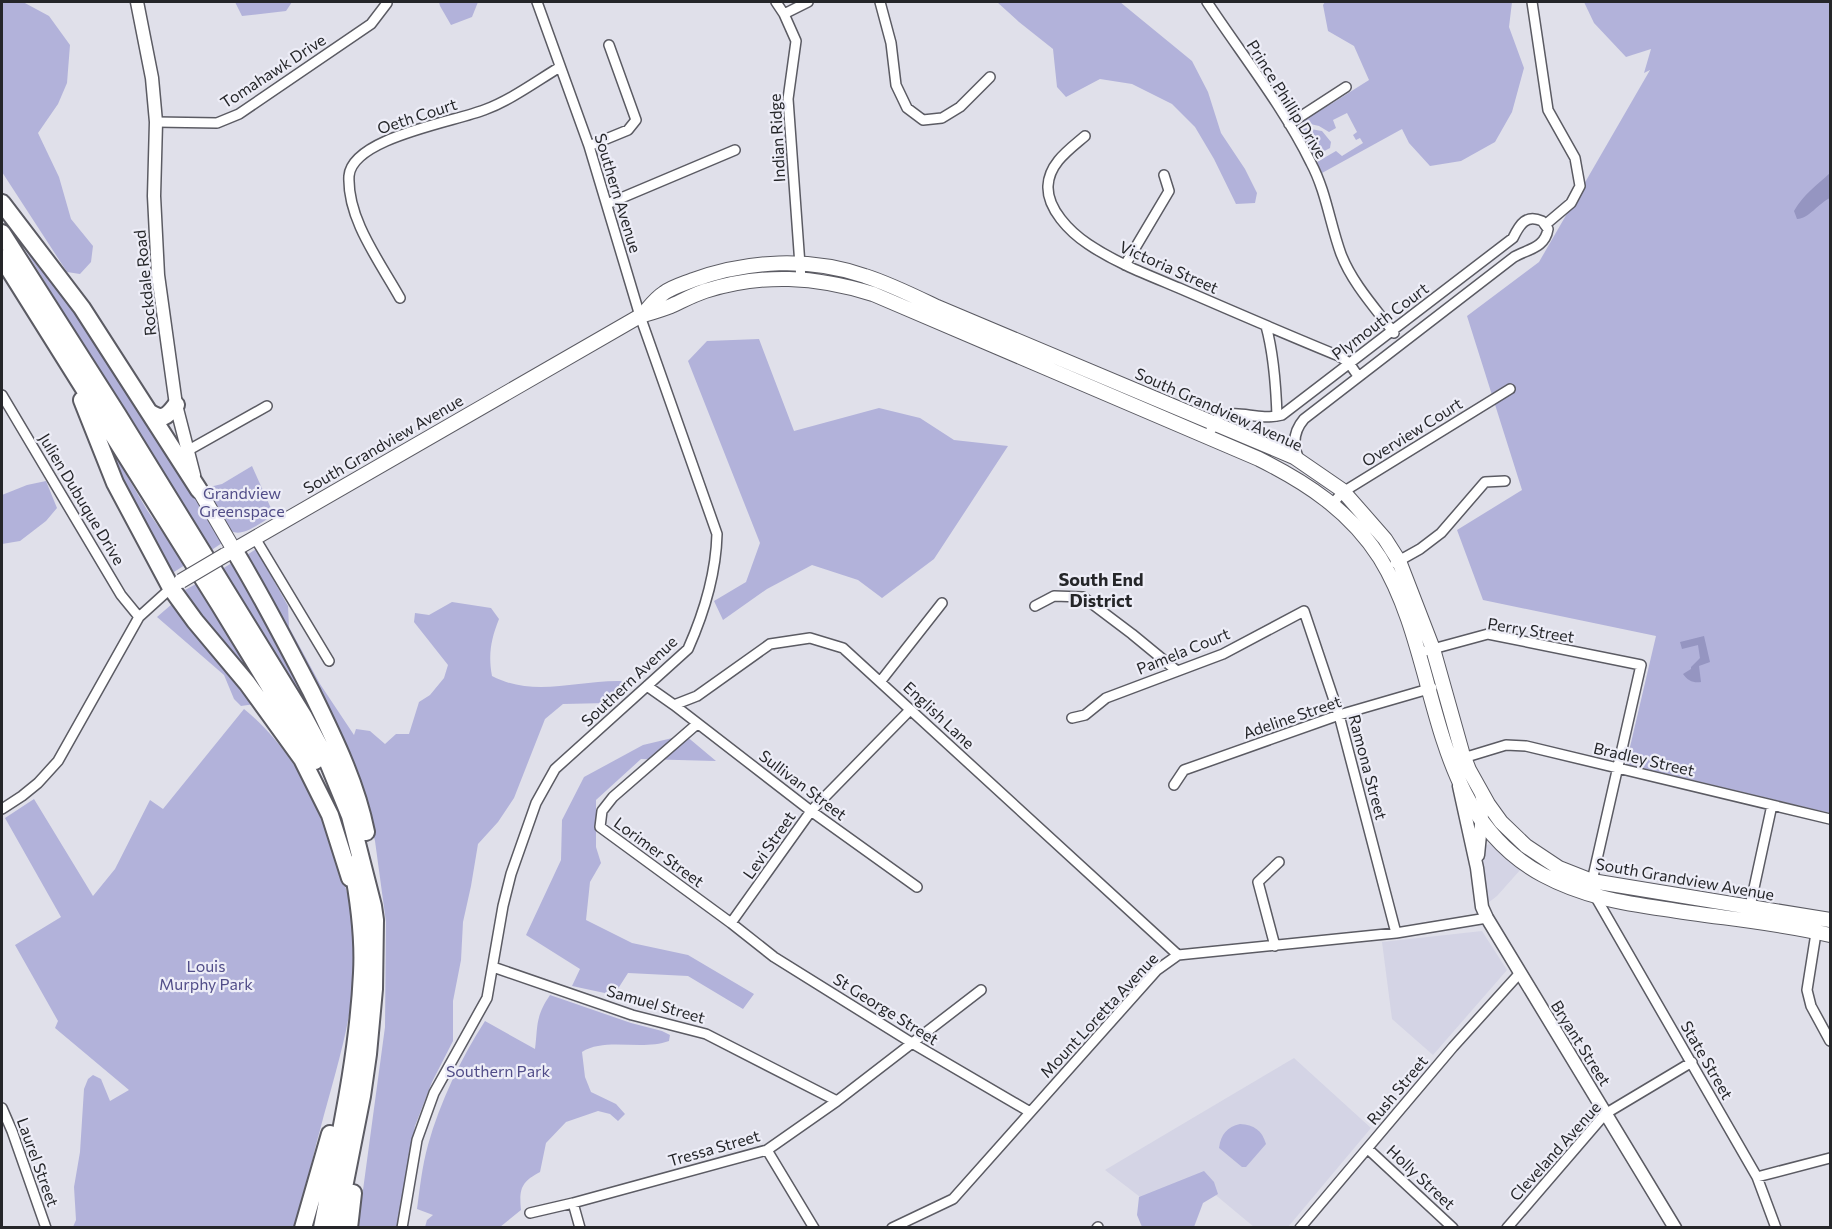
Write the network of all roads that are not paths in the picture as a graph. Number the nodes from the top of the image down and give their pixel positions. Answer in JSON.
{"nodes":[{"id":1,"x":137,"y":2,"type":"edge"},
{"id":2,"x":387,"y":2,"type":"edge"},
{"id":3,"x":537,"y":2,"type":"edge"},
{"id":4,"x":776,"y":2,"type":"edge"},
{"id":5,"x":808,"y":2,"type":"edge"},
{"id":6,"x":880,"y":2,"type":"edge"},
{"id":7,"x":1207,"y":2,"type":"edge"},
{"id":8,"x":1532,"y":2,"type":"edge"},
{"id":9,"x":784,"y":14,"type":"junction"},
{"id":10,"x":609,"y":45,"type":"dead end"},
{"id":11,"x":560,"y":67,"type":"junction"},
{"id":12,"x":990,"y":77,"type":"dead end"},
{"id":13,"x":1346,"y":87,"type":"dead end"},
{"id":14,"x":156,"y":122,"type":"junction"},
{"id":15,"x":1289,"y":124,"type":"junction"},
{"id":16,"x":1085,"y":136,"type":"dead end"},
{"id":17,"x":589,"y":146,"type":"junction"},
{"id":18,"x":735,"y":150,"type":"dead end"},
{"id":19,"x":1164,"y":175,"type":"dead end"},
{"id":20,"x":2,"y":203,"type":"edge"},
{"id":21,"x":607,"y":204,"type":"junction"},
{"id":22,"x":1545,"y":225,"type":"junction"},
{"id":23,"x":2,"y":233,"type":"edge"},
{"id":24,"x":2,"y":258,"type":"edge"},
{"id":25,"x":800,"y":264,"type":"junction"},
{"id":26,"x":1125,"y":265,"type":"junction"},
{"id":27,"x":801,"y":279,"type":"junction"},
{"id":28,"x":400,"y":298,"type":"dead end"},
{"id":29,"x":937,"y":314,"type":"junction"},
{"id":30,"x":640,"y":316,"type":"junction"},
{"id":31,"x":1266,"y":326,"type":"junction"},
{"id":32,"x":1392,"y":331,"type":"junction"},
{"id":33,"x":1401,"y":342,"type":"junction"},
{"id":34,"x":56,"y":343,"type":"junction"},
{"id":35,"x":1364,"y":352,"type":"junction"},
{"id":36,"x":1339,"y":356,"type":"junction"},
{"id":37,"x":1349,"y":363,"type":"junction"},
{"id":38,"x":1358,"y":376,"type":"junction"},
{"id":39,"x":1510,"y":388,"type":"dead end"},
{"id":40,"x":2,"y":395,"type":"edge"},
{"id":41,"x":1307,"y":395,"type":"junction"},
{"id":42,"x":176,"y":405,"type":"junction"},
{"id":43,"x":267,"y":406,"type":"dead end"},
{"id":44,"x":1318,"y":408,"type":"junction"},
{"id":45,"x":150,"y":412,"type":"junction"},
{"id":46,"x":1277,"y":416,"type":"junction"},
{"id":47,"x":1216,"y":421,"type":"junction"},
{"id":48,"x":1208,"y":437,"type":"junction"},
{"id":49,"x":187,"y":451,"type":"junction"},
{"id":50,"x":1297,"y":458,"type":"junction"},
{"id":51,"x":1284,"y":471,"type":"junction"},
{"id":52,"x":1505,"y":481,"type":"dead end"},
{"id":53,"x":199,"y":490,"type":"junction"},
{"id":54,"x":1343,"y":492,"type":"junction"},
{"id":55,"x":1332,"y":504,"type":"junction"},
{"id":56,"x":255,"y":538,"type":"junction"},
{"id":57,"x":230,"y":553,"type":"junction"},
{"id":58,"x":1399,"y":561,"type":"junction"},
{"id":59,"x":1385,"y":568,"type":"junction"},
{"id":60,"x":176,"y":585,"type":"junction"},
{"id":61,"x":942,"y":603,"type":"dead end"},
{"id":62,"x":1035,"y":606,"type":"dead end"},
{"id":63,"x":1304,"y":611,"type":"joint"},
{"id":64,"x":139,"y":617,"type":"junction"},
{"id":65,"x":1433,"y":649,"type":"junction"},
{"id":66,"x":1418,"y":653,"type":"junction"},
{"id":67,"x":329,"y":661,"type":"dead end"},
{"id":68,"x":1177,"y":670,"type":"junction"},
{"id":69,"x":880,"y":682,"type":"junction"},
{"id":70,"x":1443,"y":685,"type":"junction"},
{"id":71,"x":647,"y":686,"type":"junction"},
{"id":72,"x":1428,"y":689,"type":"junction"},
{"id":73,"x":674,"y":705,"type":"junction"},
{"id":74,"x":910,"y":710,"type":"junction"},
{"id":75,"x":1340,"y":715,"type":"junction"},
{"id":76,"x":1072,"y":718,"type":"dead end"},
{"id":77,"x":697,"y":724,"type":"junction"},
{"id":78,"x":1457,"y":760,"type":"junction"},
{"id":79,"x":1618,"y":768,"type":"junction"},
{"id":80,"x":1457,"y":778,"type":"junction"},
{"id":81,"x":1174,"y":785,"type":"dead end"},
{"id":82,"x":1480,"y":791,"type":"junction"},
{"id":83,"x":1773,"y":805,"type":"junction"},
{"id":84,"x":2,"y":808,"type":"edge"},
{"id":85,"x":811,"y":811,"type":"junction"},
{"id":86,"x":1830,"y":819,"type":"edge"},
{"id":87,"x":1481,"y":820,"type":"junction"},
{"id":88,"x":1498,"y":841,"type":"junction"},
{"id":89,"x":1479,"y":847,"type":"junction"},
{"id":90,"x":1279,"y":862,"type":"dead end"},
{"id":91,"x":1477,"y":868,"type":"junction"},
{"id":92,"x":1592,"y":881,"type":"junction"},
{"id":93,"x":917,"y":887,"type":"dead end"},
{"id":94,"x":1595,"y":896,"type":"junction"},
{"id":95,"x":359,"y":897,"type":"junction"},
{"id":96,"x":374,"y":906,"type":"junction"},
{"id":97,"x":1748,"y":915,"type":"junction"},
{"id":98,"x":1487,"y":918,"type":"junction"},
{"id":99,"x":731,"y":923,"type":"junction"},
{"id":100,"x":1822,"y":923,"type":"edge"},
{"id":101,"x":1396,"y":933,"type":"junction"},
{"id":102,"x":1830,"y":935,"type":"edge"},
{"id":103,"x":1275,"y":946,"type":"junction"},
{"id":104,"x":1178,"y":955,"type":"junction"},
{"id":105,"x":493,"y":967,"type":"junction"},
{"id":106,"x":1519,"y":974,"type":"junction"},
{"id":107,"x":981,"y":990,"type":"dead end"},
{"id":108,"x":1830,"y":1041,"type":"edge"},
{"id":109,"x":912,"y":1043,"type":"junction"},
{"id":110,"x":352,"y":1062,"type":"junction"},
{"id":111,"x":1692,"y":1062,"type":"junction"},
{"id":112,"x":362,"y":1096,"type":"junction"},
{"id":113,"x":837,"y":1101,"type":"junction"},
{"id":114,"x":2,"y":1108,"type":"edge"},
{"id":115,"x":1030,"y":1112,"type":"junction"},
{"id":116,"x":1605,"y":1114,"type":"junction"},
{"id":117,"x":1368,"y":1149,"type":"junction"},
{"id":118,"x":767,"y":1150,"type":"junction"},
{"id":119,"x":1830,"y":1158,"type":"edge"},
{"id":120,"x":1757,"y":1177,"type":"junction"},
{"id":121,"x":573,"y":1203,"type":"junction"},
{"id":122,"x":530,"y":1213,"type":"dead end"},
{"id":123,"x":46,"y":1227,"type":"edge"},
{"id":124,"x":303,"y":1227,"type":"edge"},
{"id":125,"x":322,"y":1227,"type":"edge"},
{"id":126,"x":336,"y":1227,"type":"edge"},
{"id":127,"x":349,"y":1227,"type":"edge"},
{"id":128,"x":402,"y":1227,"type":"edge"},
{"id":129,"x":580,"y":1227,"type":"edge"},
{"id":130,"x":814,"y":1227,"type":"edge"},
{"id":131,"x":892,"y":1227,"type":"edge"},
{"id":132,"x":1300,"y":1227,"type":"edge"},
{"id":133,"x":1454,"y":1227,"type":"edge"},
{"id":134,"x":1507,"y":1227,"type":"edge"},
{"id":135,"x":1675,"y":1227,"type":"edge"},
{"id":136,"x":1776,"y":1227,"type":"edge"}],
"edges":[{"from":1,"to":14,"type":"main road","name":"Rockdale Road"},
{"from":2,"to":14,"type":"street","name":"Tomahawk Drive"},
{"from":3,"to":11,"type":"street","name":"Southern Avenue"},
{"from":4,"to":9,"type":"street","name":"Indian Ridge"},
{"from":5,"to":9,"type":"street"},
{"from":6,"to":12,"type":"street"},
{"from":7,"to":15,"type":"street","name":"Prince Phillip Drive"},
{"from":8,"to":22,"type":"street","name":"Plymouth Court"},
{"from":9,"to":25,"type":"street","name":"Indian Ridge"},
{"from":10,"to":17,"type":"street"},
{"from":11,"to":17,"type":"street","name":"Southern Avenue"},
{"from":11,"to":28,"type":"street","name":"Oeth Court"},
{"from":13,"to":15,"type":"street"},
{"from":14,"to":42,"type":"main road","name":"Rockdale Road"},
{"from":15,"to":32,"type":"street","name":"Prince Phillip Drive"},
{"from":16,"to":26,"type":"street","name":"Victoria Street"},
{"from":17,"to":21,"type":"street","name":"Southern Avenue"},
{"from":18,"to":21,"type":"street"},
{"from":19,"to":26,"type":"street"},
{"from":20,"to":45,"type":"highway"},
{"from":21,"to":30,"type":"street","name":"Southern Avenue"},
{"from":22,"to":32,"type":"street","name":"Plymouth Court"},
{"from":22,"to":33,"type":"street","name":"Plymouth Court"},
{"from":23,"to":96,"type":"highway"},
{"from":24,"to":34,"type":"highway"},
{"from":25,"to":27,"type":"street","name":"Indian Ridge"},
{"from":25,"to":29,"type":"main road","name":"South Grandview Avenue"},
{"from":25,"to":30,"type":"main road","name":"South Grandview Avenue"},
{"from":26,"to":31,"type":"street","name":"Victoria Street"},
{"from":27,"to":29,"type":"main road","name":"South Grandview Avenue"},
{"from":27,"to":30,"type":"main road","name":"South Grandview Avenue"},
{"from":29,"to":47,"type":"main road","name":"South Grandview Avenue"},
{"from":29,"to":48,"type":"main road","name":"South Grandview Avenue"},
{"from":30,"to":56,"type":"main road","name":"South Grandview Avenue"},
{"from":30,"to":71,"type":"street","name":"Southern Avenue"},
{"from":31,"to":36,"type":"street","name":"Victoria Street"},
{"from":31,"to":46,"type":"street"},
{"from":32,"to":33,"type":"street","name":"Prince Phillip Drive"},
{"from":32,"to":35,"type":"street","name":"Plymouth Court"},
{"from":33,"to":38,"type":"street","name":"Plymouth Court"},
{"from":34,"to":60,"type":"highway"},
{"from":34,"to":95,"type":"highway"},
{"from":35,"to":36,"type":"street"},
{"from":35,"to":37,"type":"street","name":"Plymouth Court"},
{"from":36,"to":37,"type":"street","name":"Victoria Street"},
{"from":37,"to":38,"type":"street","name":"Victoria Street"},
{"from":37,"to":41,"type":"street","name":"Plymouth Court"},
{"from":38,"to":44,"type":"street","name":"Plymouth Court"},
{"from":39,"to":54,"type":"street","name":"Overview Court"},
{"from":40,"to":64,"type":"street","name":"Julien Dubuque Drive"},
{"from":41,"to":44,"type":"street"},
{"from":41,"to":46,"type":"street","name":"Plymouth Court"},
{"from":42,"to":45,"type":"highway"},
{"from":42,"to":49,"type":"main road","name":"Rockdale Road"},
{"from":43,"to":49,"type":"street"},
{"from":44,"to":50,"type":"street","name":"Plymouth Court"},
{"from":45,"to":53,"type":"highway"},
{"from":46,"to":47,"type":"street"},
{"from":47,"to":48,"type":"street"},
{"from":47,"to":50,"type":"main road","name":"South Grandview Avenue"},
{"from":48,"to":51,"type":"main road","name":"South Grandview Avenue"},
{"from":49,"to":53,"type":"main road","name":"Rockdale Road"},
{"from":50,"to":51,"type":"street"},
{"from":50,"to":54,"type":"main road","name":"South Grandview Avenue"},
{"from":51,"to":55,"type":"main road","name":"South Grandview Avenue"},
{"from":52,"to":58,"type":"street"},
{"from":53,"to":57,"type":"main road","name":"Rockdale Road"},
{"from":54,"to":55,"type":"street","name":"Overview Court"},
{"from":54,"to":58,"type":"main road","name":"South Grandview Avenue"},
{"from":55,"to":59,"type":"main road","name":"South Grandview Avenue"},
{"from":56,"to":57,"type":"main road","name":"South Grandview Avenue"},
{"from":56,"to":67,"type":"street"},
{"from":57,"to":60,"type":"main road","name":"South Grandview Avenue","bridge":true},
{"from":57,"to":96,"type":"highway"},
{"from":58,"to":59,"type":"street"},
{"from":58,"to":65,"type":"main road","name":"South Grandview Avenue"},
{"from":59,"to":66,"type":"main road","name":"South Grandview Avenue"},
{"from":60,"to":64,"type":"street","name":"South Grandview Avenue"},
{"from":60,"to":95,"type":"highway"},
{"from":61,"to":69,"type":"street"},
{"from":62,"to":68,"type":"street"},
{"from":63,"to":68,"type":"street","name":"Pamela Court"},
{"from":63,"to":75,"type":"street","name":"Ramona Street"},
{"from":64,"to":84,"type":"street","name":"South Grandview Avenue"},
{"from":65,"to":66,"type":"street","name":"Perry Street"},
{"from":65,"to":70,"type":"main road","name":"South Grandview Avenue"},
{"from":65,"to":79,"type":"street","name":"Perry Street"},
{"from":66,"to":72,"type":"main road","name":"South Grandview Avenue"},
{"from":68,"to":76,"type":"street","name":"Pamela Court"},
{"from":69,"to":73,"type":"street","name":"English Lane"},
{"from":69,"to":74,"type":"street","name":"English Lane"},
{"from":70,"to":72,"type":"street","name":"Adeline Street"},
{"from":70,"to":78,"type":"main road","name":"South Grandview Avenue"},
{"from":71,"to":73,"type":"street"},
{"from":71,"to":105,"type":"street","name":"Southern Avenue"},
{"from":72,"to":75,"type":"street","name":"Adeline Street"},
{"from":72,"to":78,"type":"main road","name":"South Grandview Avenue"},
{"from":73,"to":77,"type":"street","name":"Sullivan Street"},
{"from":74,"to":85,"type":"street","name":"Levi Street"},
{"from":74,"to":104,"type":"street","name":"English Lane"},
{"from":75,"to":81,"type":"street","name":"Adeline Street"},
{"from":75,"to":101,"type":"street","name":"Ramona Street"},
{"from":77,"to":85,"type":"street","name":"Sullivan Street"},
{"from":77,"to":99,"type":"street","name":"Lorimer Street"},
{"from":78,"to":79,"type":"street","name":"Bradley Street"},
{"from":78,"to":80,"type":"main road","name":"South Grandview Avenue"},
{"from":78,"to":82,"type":"main road","name":"South Grandview Avenue"},
{"from":79,"to":83,"type":"street","name":"Bradley Street"},
{"from":79,"to":92,"type":"street"},
{"from":80,"to":87,"type":"main road","name":"South Grandview Avenue"},
{"from":80,"to":91,"type":"main road"},
{"from":82,"to":87,"type":"main road"},
{"from":82,"to":92,"type":"main road","name":"South Grandview Avenue"},
{"from":83,"to":86,"type":"street","name":"Bradley Street"},
{"from":83,"to":97,"type":"street"},
{"from":85,"to":93,"type":"street","name":"Sullivan Street"},
{"from":85,"to":99,"type":"street","name":"Levi Street"},
{"from":87,"to":88,"type":"main road","name":"South Grandview Avenue"},
{"from":87,"to":89,"type":"main road"},
{"from":88,"to":89,"type":"main road"},
{"from":88,"to":94,"type":"main road","name":"South Grandview Avenue"},
{"from":89,"to":91,"type":"main road"},
{"from":90,"to":103,"type":"street"},
{"from":91,"to":98,"type":"main road","name":"Bryant Street"},
{"from":92,"to":94,"type":"street","name":"State Street"},
{"from":92,"to":97,"type":"main road","name":"South Grandview Avenue"},
{"from":94,"to":97,"type":"main road","name":"South Grandview Avenue"},
{"from":94,"to":111,"type":"street","name":"State Street"},
{"from":95,"to":110,"type":"highway"},
{"from":96,"to":112,"type":"highway"},
{"from":97,"to":100,"type":"main road","name":"South Grandview Avenue"},
{"from":98,"to":101,"type":"street","name":"Mount Loretta Avenue"},
{"from":98,"to":106,"type":"main road","name":"Bryant Street"},
{"from":99,"to":109,"type":"street","name":"St George Street"},
{"from":100,"to":102,"type":"main road","name":"South Grandview Avenue"},
{"from":100,"to":108,"type":"street"},
{"from":101,"to":103,"type":"street","name":"Mount Loretta Avenue"},
{"from":103,"to":104,"type":"street","name":"Mount Loretta Avenue"},
{"from":104,"to":115,"type":"street","name":"Mount Loretta Avenue"},
{"from":105,"to":113,"type":"street","name":"Samuel Street"},
{"from":105,"to":128,"type":"street","name":"Southern Avenue"},
{"from":106,"to":116,"type":"main road","name":"Bryant Street"},
{"from":106,"to":117,"type":"street","name":"Rush Street"},
{"from":107,"to":109,"type":"street","name":"Tressa Street"},
{"from":109,"to":113,"type":"street","name":"Tressa Street"},
{"from":109,"to":115,"type":"street","name":"St George Street"},
{"from":110,"to":124,"type":"highway"},
{"from":110,"to":125,"type":"highway"},
{"from":111,"to":116,"type":"street","name":"Cleveland Avenue"},
{"from":111,"to":120,"type":"street","name":"State Street"},
{"from":112,"to":126,"type":"highway"},
{"from":112,"to":127,"type":"highway"},
{"from":113,"to":118,"type":"street","name":"Tressa Street"},
{"from":114,"to":123,"type":"street","name":"Laurel Street"},
{"from":115,"to":131,"type":"street","name":"Mount Loretta Avenue"},
{"from":116,"to":134,"type":"street","name":"Cleveland Avenue"},
{"from":116,"to":135,"type":"main road","name":"Bryant Street"},
{"from":117,"to":132,"type":"street","name":"Rush Street"},
{"from":117,"to":133,"type":"street","name":"Holly Street"},
{"from":118,"to":121,"type":"street","name":"Tressa Street"},
{"from":118,"to":130,"type":"street"},
{"from":119,"to":120,"type":"street"},
{"from":120,"to":136,"type":"street","name":"State Street"},
{"from":121,"to":122,"type":"street","name":"Tressa Street"},
{"from":121,"to":129,"type":"street"}]}
